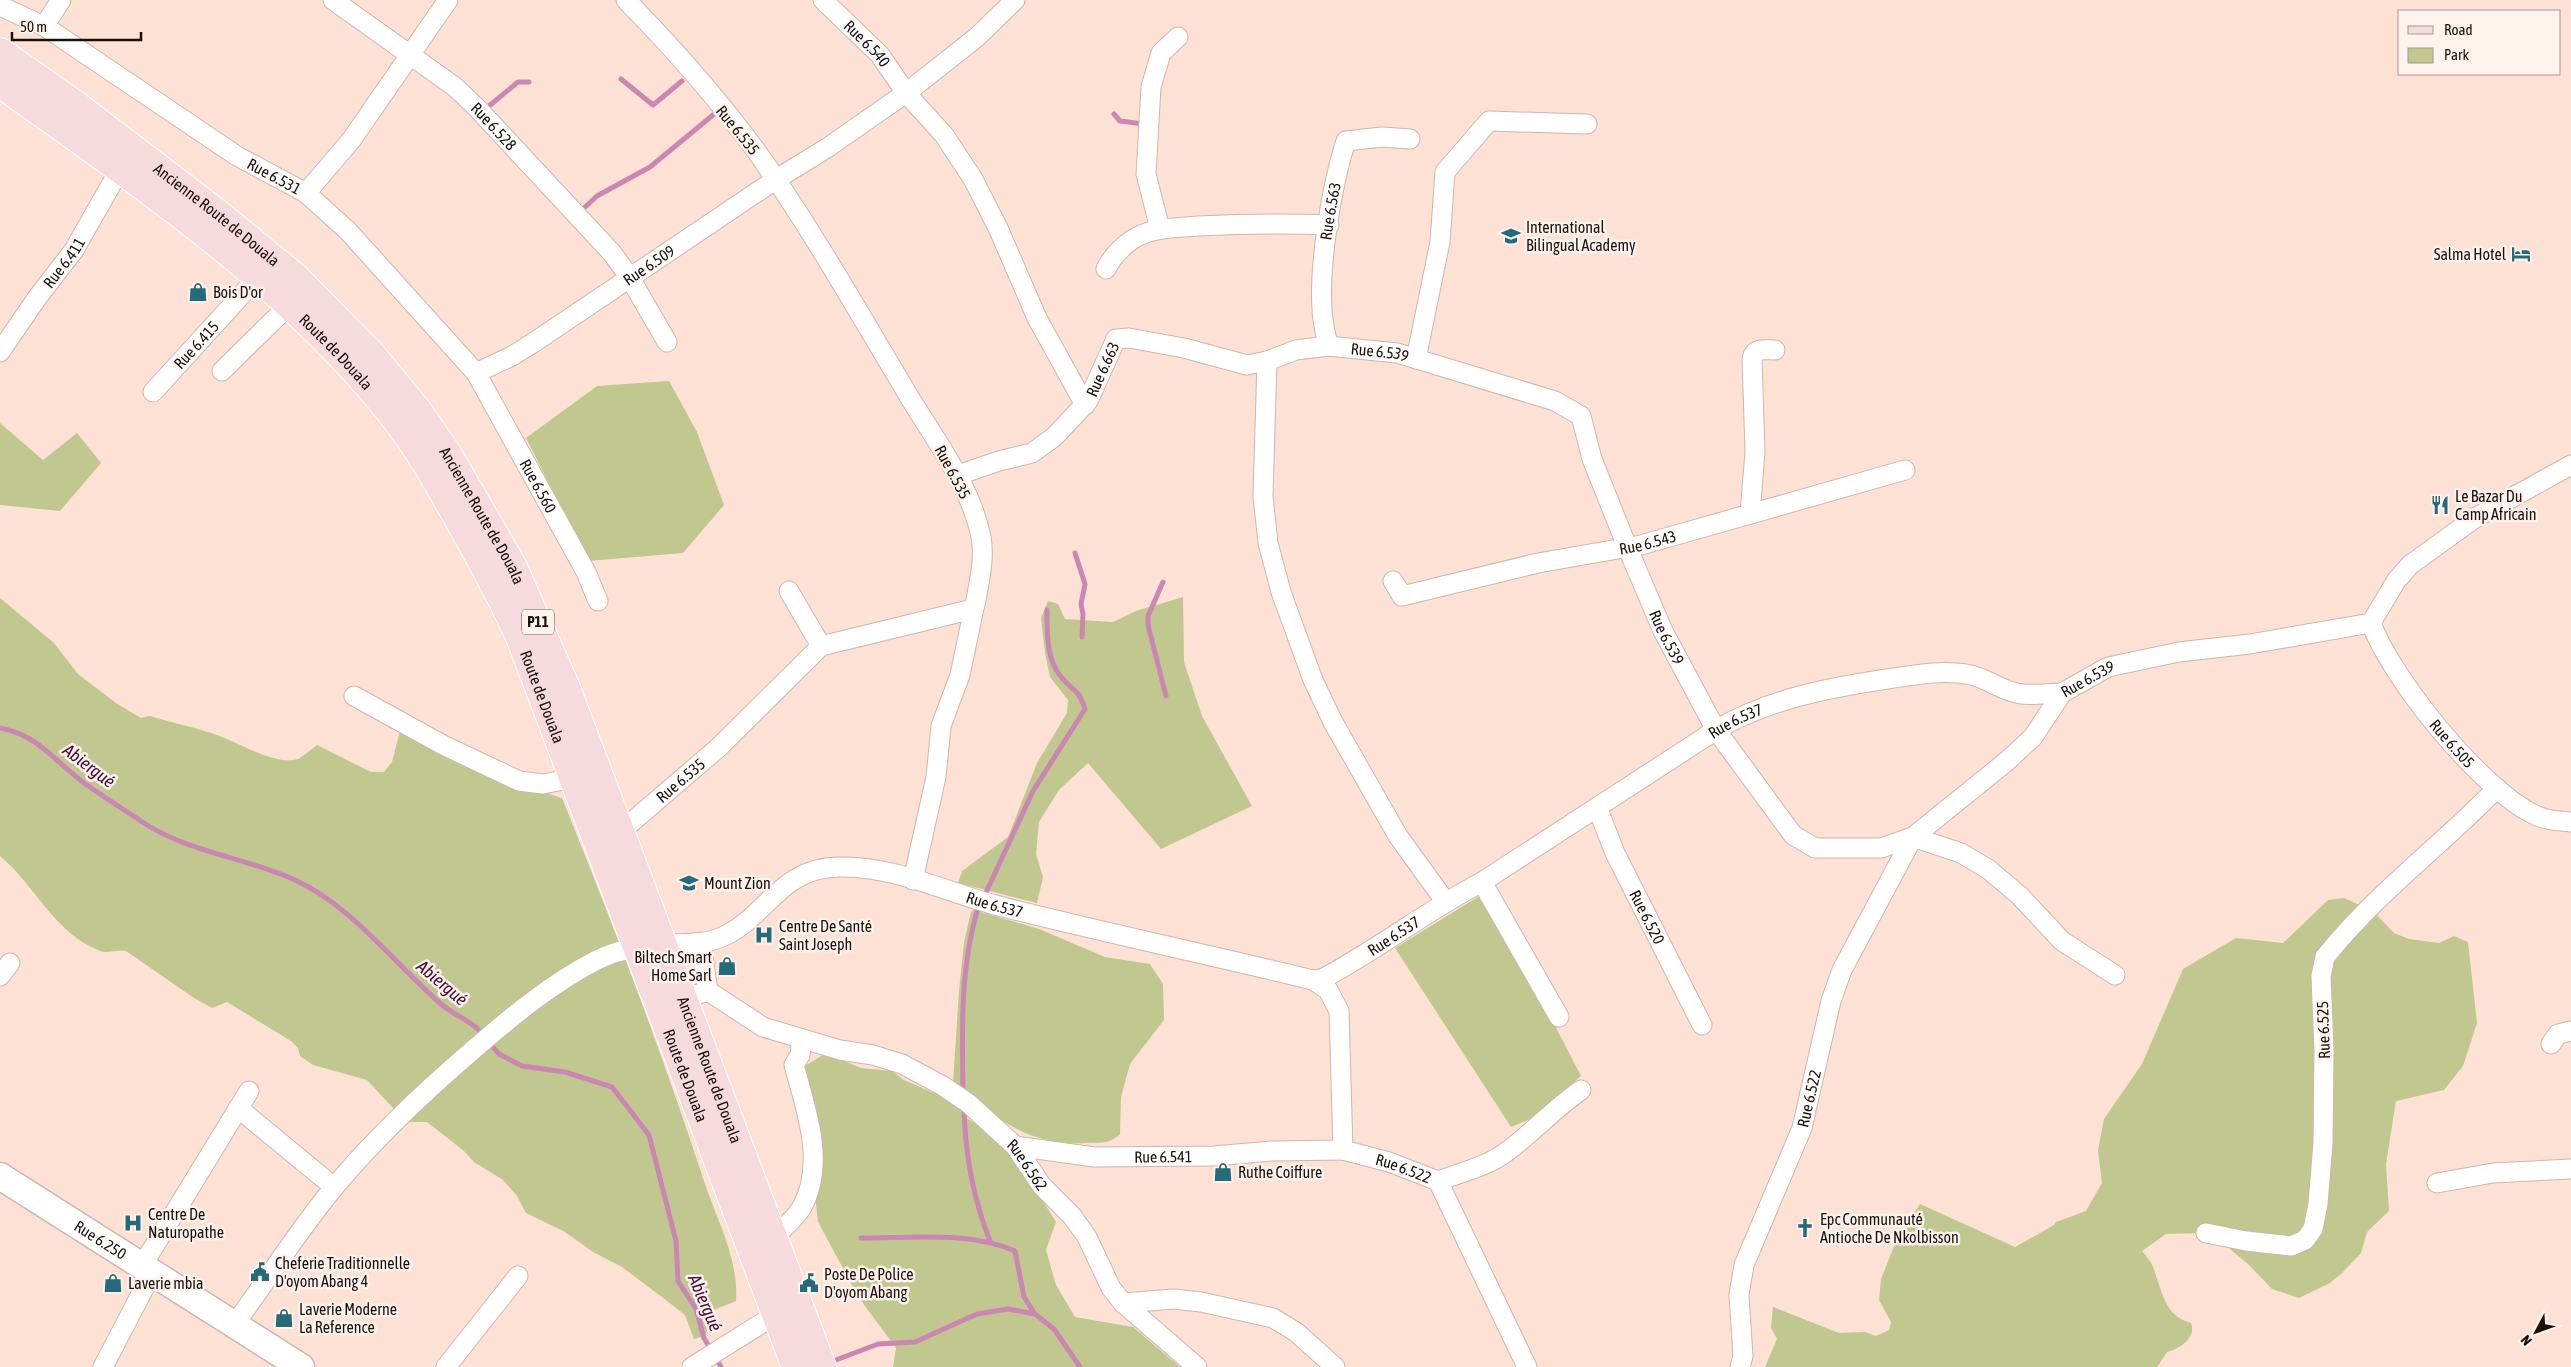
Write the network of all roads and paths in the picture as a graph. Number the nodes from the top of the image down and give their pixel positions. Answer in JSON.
{"nodes":[{"id":1,"x":60,"y":0,"type":"edge"},
{"id":2,"x":333,"y":0,"type":"edge"},
{"id":3,"x":448,"y":0,"type":"edge"},
{"id":4,"x":626,"y":0,"type":"edge"},
{"id":5,"x":823,"y":0,"type":"edge"},
{"id":6,"x":1015,"y":0,"type":"edge"},
{"id":7,"x":0,"y":6,"type":"edge"},
{"id":8,"x":44,"y":26,"type":"junction"},
{"id":9,"x":1178,"y":37,"type":"dead end"},
{"id":10,"x":0,"y":52,"type":"edge"},
{"id":11,"x":409,"y":54,"type":"junction"},
{"id":12,"x":0,"y":83,"type":"edge"},
{"id":13,"x":906,"y":92,"type":"junction"},
{"id":14,"x":1587,"y":124,"type":"dead end"},
{"id":15,"x":1410,"y":139,"type":"dead end"},
{"id":16,"x":120,"y":169,"type":"junction"},
{"id":17,"x":775,"y":180,"type":"junction"},
{"id":18,"x":306,"y":192,"type":"junction"},
{"id":19,"x":1329,"y":225,"type":"junction"},
{"id":20,"x":1160,"y":229,"type":"junction"},
{"id":21,"x":1106,"y":269,"type":"dead end"},
{"id":22,"x":258,"y":277,"type":"junction"},
{"id":23,"x":630,"y":278,"type":"junction"},
{"id":24,"x":289,"y":305,"type":"junction"},
{"id":25,"x":667,"y":342,"type":"dead end"},
{"id":26,"x":1328,"y":346,"type":"junction"},
{"id":27,"x":1774,"y":350,"type":"dead end"},
{"id":28,"x":0,"y":352,"type":"edge"},
{"id":29,"x":1416,"y":359,"type":"junction"},
{"id":30,"x":1267,"y":361,"type":"junction"},
{"id":31,"x":222,"y":371,"type":"dead end"},
{"id":32,"x":476,"y":372,"type":"junction"},
{"id":33,"x":153,"y":392,"type":"dead end"},
{"id":34,"x":1085,"y":405,"type":"junction"},
{"id":35,"x":2571,"y":465,"type":"edge"},
{"id":36,"x":1905,"y":470,"type":"dead end"},
{"id":37,"x":958,"y":475,"type":"junction"},
{"id":38,"x":1750,"y":514,"type":"junction"},
{"id":39,"x":1628,"y":549,"type":"junction"},
{"id":40,"x":1393,"y":581,"type":"dead end"},
{"id":41,"x":790,"y":591,"type":"dead end"},
{"id":42,"x":598,"y":601,"type":"dead end"},
{"id":43,"x":974,"y":608,"type":"junction"},
{"id":44,"x":2372,"y":623,"type":"junction"},
{"id":45,"x":821,"y":646,"type":"junction"},
{"id":46,"x":2062,"y":693,"type":"junction"},
{"id":47,"x":354,"y":696,"type":"dead end"},
{"id":48,"x":1716,"y":730,"type":"junction"},
{"id":49,"x":574,"y":778,"type":"junction"},
{"id":50,"x":2497,"y":788,"type":"junction"},
{"id":51,"x":1597,"y":807,"type":"junction"},
{"id":52,"x":2571,"y":822,"type":"edge"},
{"id":53,"x":619,"y":834,"type":"junction"},
{"id":54,"x":1913,"y":837,"type":"junction"},
{"id":55,"x":913,"y":880,"type":"junction"},
{"id":56,"x":1482,"y":882,"type":"junction"},
{"id":57,"x":1446,"y":901,"type":"junction"},
{"id":58,"x":701,"y":943,"type":"junction"},
{"id":59,"x":650,"y":945,"type":"junction"},
{"id":60,"x":2115,"y":975,"type":"dead end"},
{"id":61,"x":1313,"y":980,"type":"junction"},
{"id":62,"x":708,"y":991,"type":"junction"},
{"id":63,"x":682,"y":999,"type":"junction"},
{"id":64,"x":1559,"y":1017,"type":"dead end"},
{"id":65,"x":1702,"y":1025,"type":"dead end"},
{"id":66,"x":2571,"y":1031,"type":"edge"},
{"id":67,"x":802,"y":1039,"type":"junction"},
{"id":68,"x":2552,"y":1044,"type":"dead end"},
{"id":69,"x":1581,"y":1090,"type":"dead end"},
{"id":70,"x":249,"y":1091,"type":"dead end"},
{"id":71,"x":238,"y":1108,"type":"junction"},
{"id":72,"x":1014,"y":1146,"type":"junction"},
{"id":73,"x":1343,"y":1150,"type":"junction"},
{"id":74,"x":2571,"y":1169,"type":"edge"},
{"id":75,"x":0,"y":1176,"type":"edge"},
{"id":76,"x":1438,"y":1181,"type":"junction"},
{"id":77,"x":2437,"y":1183,"type":"dead end"},
{"id":78,"x":334,"y":1187,"type":"junction"},
{"id":79,"x":2206,"y":1233,"type":"dead end"},
{"id":80,"x":774,"y":1238,"type":"junction"},
{"id":81,"x":147,"y":1269,"type":"junction"},
{"id":82,"x":518,"y":1276,"type":"dead end"},
{"id":83,"x":1123,"y":1303,"type":"junction"},
{"id":84,"x":787,"y":1307,"type":"junction"},
{"id":85,"x":234,"y":1325,"type":"junction"},
{"id":86,"x":103,"y":1367,"type":"edge"},
{"id":87,"x":302,"y":1367,"type":"edge"},
{"id":88,"x":446,"y":1367,"type":"edge"},
{"id":89,"x":692,"y":1367,"type":"edge"},
{"id":90,"x":796,"y":1367,"type":"edge"},
{"id":91,"x":822,"y":1367,"type":"edge"},
{"id":92,"x":1197,"y":1367,"type":"edge"},
{"id":93,"x":1335,"y":1367,"type":"edge"},
{"id":94,"x":1527,"y":1367,"type":"edge"},
{"id":95,"x":1740,"y":1367,"type":"edge"}],
"edges":[{"from":1,"to":8,"type":"street"},
{"from":2,"to":11,"type":"street","name":"Rue 6.528"},
{"from":3,"to":11,"type":"street","name":"Rue 6.531"},
{"from":4,"to":17,"type":"street","name":"Rue 6.535"},
{"from":5,"to":13,"type":"street","name":"Rue 6.540"},
{"from":6,"to":13,"type":"street","name":"Rue 6.509"},
{"from":7,"to":8,"type":"street","name":"Rue 6.531"},
{"from":8,"to":18,"type":"street","name":"Rue 6.531"},
{"from":9,"to":20,"type":"street"},
{"from":10,"to":53,"type":"main road","name":"Ancienne Route de Douala","number":"P11"},
{"from":11,"to":18,"type":"street","name":"Rue 6.531"},
{"from":11,"to":23,"type":"street","name":"Rue 6.528"},
{"from":12,"to":16,"type":"main road","name":"Route de Douala","number":"P11"},
{"from":13,"to":17,"type":"street","name":"Rue 6.509"},
{"from":13,"to":34,"type":"street","name":"Rue 6.540"},
{"from":14,"to":29,"type":"street"},
{"from":15,"to":19,"type":"street","name":"Rue 6.563"},
{"from":16,"to":22,"type":"main road","name":"Route de Douala","number":"P11"},
{"from":16,"to":28,"type":"street","name":"Rue 6.411"},
{"from":17,"to":23,"type":"street","name":"Rue 6.509"},
{"from":17,"to":37,"type":"street","name":"Rue 6.535"},
{"from":18,"to":32,"type":"street"},
{"from":19,"to":20,"type":"street"},
{"from":19,"to":26,"type":"street","name":"Rue 6.563"},
{"from":20,"to":21,"type":"street"},
{"from":22,"to":24,"type":"main road","name":"Route de Douala","number":"P11"},
{"from":22,"to":33,"type":"street","name":"Rue 6.415"},
{"from":23,"to":25,"type":"street","name":"Rue 6.528"},
{"from":23,"to":32,"type":"street","name":"Rue 6.509"},
{"from":24,"to":31,"type":"street"},
{"from":24,"to":49,"type":"main road","name":"Route de Douala","number":"P11"},
{"from":26,"to":29,"type":"street","name":"Rue 6.539"},
{"from":26,"to":30,"type":"street","name":"Rue 6.539"},
{"from":27,"to":38,"type":"street"},
{"from":29,"to":39,"type":"street","name":"Rue 6.539"},
{"from":30,"to":34,"type":"street","name":"Rue 6.663"},
{"from":30,"to":57,"type":"street"},
{"from":32,"to":42,"type":"street","name":"Rue 6.560"},
{"from":34,"to":37,"type":"street","name":"Rue 6.663"},
{"from":35,"to":44,"type":"street"},
{"from":36,"to":38,"type":"street","name":"Rue 6.543"},
{"from":37,"to":43,"type":"street","name":"Rue 6.535"},
{"from":38,"to":39,"type":"street","name":"Rue 6.543"},
{"from":39,"to":40,"type":"street","name":"Rue 6.543"},
{"from":39,"to":48,"type":"street","name":"Rue 6.539"},
{"from":41,"to":45,"type":"street"},
{"from":43,"to":45,"type":"street"},
{"from":43,"to":55,"type":"street","name":"Rue 6.535"},
{"from":44,"to":46,"type":"street","name":"Rue 6.539"},
{"from":44,"to":50,"type":"street","name":"Rue 6.505"},
{"from":45,"to":53,"type":"street","name":"Rue 6.535"},
{"from":46,"to":48,"type":"street","name":"Rue 6.537"},
{"from":46,"to":54,"type":"street","name":"Rue 6.539"},
{"from":47,"to":49,"type":"street"},
{"from":48,"to":51,"type":"street","name":"Rue 6.537"},
{"from":48,"to":54,"type":"street","name":"Rue 6.539"},
{"from":49,"to":59,"type":"main road","name":"Route de Douala","number":"P11"},
{"from":50,"to":52,"type":"street","name":"Rue 6.505"},
{"from":50,"to":79,"type":"street","name":"Rue 6.525"},
{"from":51,"to":56,"type":"street","name":"Rue 6.537"},
{"from":51,"to":65,"type":"street","name":"Rue 6.520"},
{"from":53,"to":59,"type":"main road","name":"Ancienne Route de Douala","number":"P11"},
{"from":54,"to":60,"type":"street"},
{"from":54,"to":95,"type":"street","name":"Rue 6.522"},
{"from":55,"to":58,"type":"street","name":"Rue 6.537"},
{"from":55,"to":61,"type":"street","name":"Rue 6.537"},
{"from":56,"to":57,"type":"street","name":"Rue 6.537"},
{"from":56,"to":64,"type":"street"},
{"from":57,"to":61,"type":"street","name":"Rue 6.537"},
{"from":58,"to":59,"type":"street","name":"Rue 6.537"},
{"from":58,"to":62,"type":"street"},
{"from":59,"to":63,"type":"main road","name":"Ancienne Route de Douala","number":"P11"},
{"from":59,"to":78,"type":"street","name":"Rue 6.537"},
{"from":59,"to":84,"type":"main road","name":"Route de Douala","number":"P11"},
{"from":61,"to":73,"type":"street"},
{"from":62,"to":63,"type":"street"},
{"from":62,"to":67,"type":"street","name":"Rue 6.562"},
{"from":63,"to":80,"type":"main road","name":"Ancienne Route de Douala","number":"P11"},
{"from":66,"to":68,"type":"street"},
{"from":67,"to":72,"type":"street","name":"Rue 6.562"},
{"from":67,"to":80,"type":"street"},
{"from":69,"to":76,"type":"street"},
{"from":70,"to":71,"type":"street"},
{"from":71,"to":78,"type":"street"},
{"from":71,"to":81,"type":"street"},
{"from":72,"to":73,"type":"street","name":"Rue 6.541"},
{"from":72,"to":83,"type":"street","name":"Rue 6.562"},
{"from":73,"to":76,"type":"street","name":"Rue 6.522"},
{"from":74,"to":77,"type":"street"},
{"from":75,"to":81,"type":"main road","name":"Rue 6.250"},
{"from":76,"to":94,"type":"street","name":"Rue 6.522"},
{"from":78,"to":85,"type":"street","name":"Rue 6.537"},
{"from":80,"to":84,"type":"main road","name":"Ancienne Route de Douala","number":"P11"},
{"from":81,"to":85,"type":"main road","name":"Rue 6.250"},
{"from":81,"to":86,"type":"street"},
{"from":82,"to":88,"type":"street"},
{"from":83,"to":92,"type":"street","name":"Rue 6.562"},
{"from":83,"to":93,"type":"street"},
{"from":84,"to":89,"type":"street"},
{"from":84,"to":90,"type":"main road","name":"Route de Douala","number":"P11"},
{"from":84,"to":91,"type":"main road","name":"Ancienne Route de Douala","number":"P11"},
{"from":85,"to":87,"type":"main road","name":"Rue 6.250"}]}
